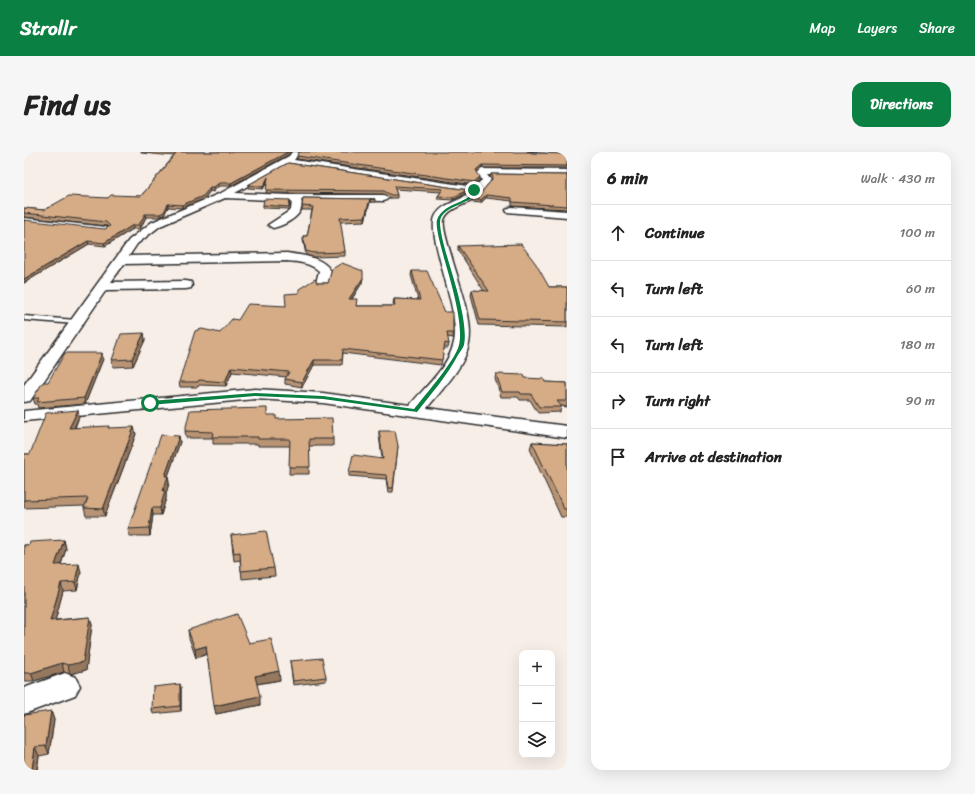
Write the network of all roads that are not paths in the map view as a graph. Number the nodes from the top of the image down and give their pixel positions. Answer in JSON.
{"nodes":[{"id":1,"x":296,"y":152,"type":"edge"},
{"id":2,"x":532,"y":152,"type":"edge"},
{"id":3,"x":566,"y":154,"type":"edge"},
{"id":4,"x":286,"y":161,"type":"junction"},
{"id":5,"x":567,"y":173,"type":"edge"},
{"id":6,"x":476,"y":190,"type":"junction"},
{"id":7,"x":224,"y":194,"type":"junction"},
{"id":8,"x":293,"y":197,"type":"junction"},
{"id":9,"x":384,"y":198,"type":"edge"},
{"id":10,"x":511,"y":210,"type":"dead end"},
{"id":11,"x":567,"y":214,"type":"edge"},
{"id":12,"x":24,"y":220,"type":"edge"},
{"id":13,"x":273,"y":224,"type":"dead end"},
{"id":14,"x":106,"y":229,"type":"edge"},
{"id":15,"x":120,"y":260,"type":"junction"},
{"id":16,"x":322,"y":283,"type":"edge"},
{"id":17,"x":102,"y":286,"type":"junction"},
{"id":18,"x":186,"y":286,"type":"dead end"},
{"id":19,"x":24,"y":318,"type":"edge"},
{"id":20,"x":76,"y":322,"type":"junction"},
{"id":21,"x":24,"y":397,"type":"edge"},
{"id":22,"x":415,"y":411,"type":"junction"},
{"id":23,"x":24,"y":416,"type":"edge"},
{"id":24,"x":567,"y":432,"type":"edge"},
{"id":25,"x":65,"y":686,"type":"dead end"},
{"id":26,"x":24,"y":701,"type":"edge"}],
"edges":[{"from":1,"to":4,"type":"street"},
{"from":2,"to":3,"type":"street"},
{"from":4,"to":6,"type":"street"},
{"from":4,"to":7,"type":"street"},
{"from":5,"to":6,"type":"street"},
{"from":6,"to":22,"type":"street"},
{"from":7,"to":8,"type":"street"},
{"from":7,"to":15,"type":"street"},
{"from":8,"to":9,"type":"street"},
{"from":8,"to":13,"type":"street"},
{"from":10,"to":11,"type":"street"},
{"from":12,"to":14,"type":"lane"},
{"from":15,"to":16,"type":"street"},
{"from":15,"to":17,"type":"street"},
{"from":17,"to":18,"type":"street"},
{"from":17,"to":20,"type":"street"},
{"from":19,"to":20,"type":"lane"},
{"from":20,"to":21,"type":"street"},
{"from":22,"to":23,"type":"street"},
{"from":22,"to":24,"type":"street"},
{"from":25,"to":26,"type":"street"}]}
